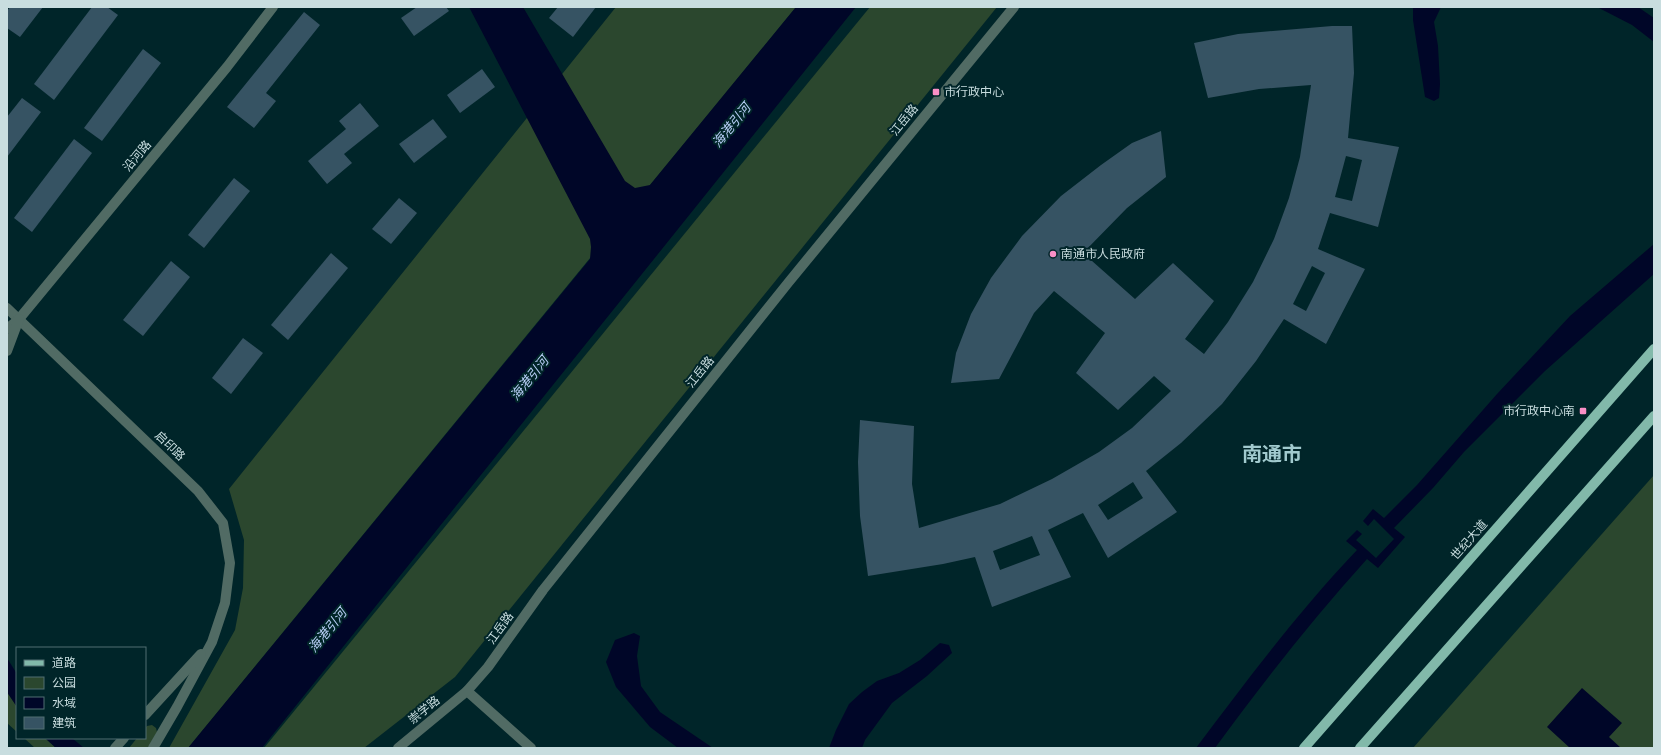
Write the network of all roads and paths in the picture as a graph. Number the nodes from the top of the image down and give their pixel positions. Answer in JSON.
{"nodes":[{"id":1,"x":273,"y":7,"type":"edge"},
{"id":2,"x":1014,"y":7,"type":"edge"},
{"id":3,"x":7,"y":308,"type":"edge"},
{"id":4,"x":19,"y":319,"type":"junction"},
{"id":5,"x":7,"y":329,"type":"edge"},
{"id":6,"x":1654,"y":349,"type":"edge"},
{"id":7,"x":7,"y":351,"type":"edge"},
{"id":8,"x":1654,"y":416,"type":"edge"},
{"id":9,"x":212,"y":642,"type":"junction"},
{"id":10,"x":467,"y":691,"type":"junction"},
{"id":11,"x":146,"y":715,"type":"edge"},
{"id":12,"x":123,"y":739,"type":"edge"},
{"id":13,"x":115,"y":748,"type":"edge"},
{"id":14,"x":153,"y":748,"type":"edge"},
{"id":15,"x":398,"y":748,"type":"edge"},
{"id":16,"x":531,"y":748,"type":"edge"},
{"id":17,"x":1304,"y":748,"type":"edge"},
{"id":18,"x":1360,"y":748,"type":"edge"}],
"edges":[{"from":1,"to":4,"type":"street","name":"沿河路"},
{"from":2,"to":10,"type":"street","name":"江岳路"},
{"from":3,"to":4,"type":"street","name":"启印路"},
{"from":4,"to":5,"type":"street","name":"沿河路"},
{"from":4,"to":7,"type":"street","name":"沿河路"},
{"from":4,"to":9,"type":"street","name":"启印路"},
{"from":6,"to":17,"type":"main road","name":"世纪大道"},
{"from":8,"to":18,"type":"main road"},
{"from":9,"to":11,"type":"street"},
{"from":9,"to":14,"type":"street"},
{"from":10,"to":15,"type":"street","name":"崇学路"},
{"from":10,"to":16,"type":"street"},
{"from":12,"to":13,"type":"street"}]}
